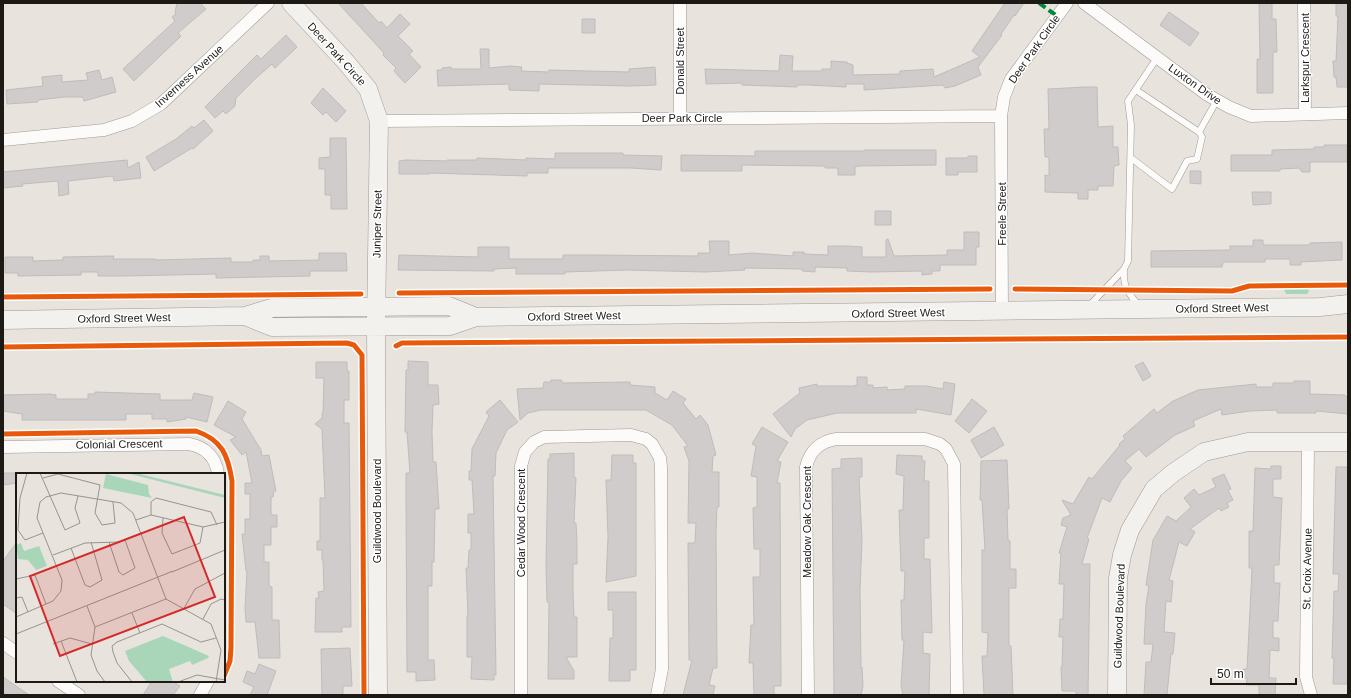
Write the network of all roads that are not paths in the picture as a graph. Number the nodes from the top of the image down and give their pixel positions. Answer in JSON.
{"nodes":[{"id":1,"x":268,"y":3,"type":"edge"},
{"id":2,"x":291,"y":3,"type":"edge"},
{"id":3,"x":680,"y":3,"type":"edge"},
{"id":4,"x":1067,"y":3,"type":"edge"},
{"id":5,"x":1084,"y":3,"type":"edge"},
{"id":6,"x":1304,"y":3,"type":"edge"},
{"id":7,"x":1157,"y":58,"type":"junction"},
{"id":8,"x":1136,"y":90,"type":"junction"},
{"id":9,"x":1217,"y":100,"type":"junction"},
{"id":10,"x":1348,"y":113,"type":"edge"},
{"id":11,"x":1305,"y":114,"type":"junction"},
{"id":12,"x":1001,"y":116,"type":"junction"},
{"id":13,"x":680,"y":118,"type":"junction"},
{"id":14,"x":378,"y":121,"type":"junction"},
{"id":15,"x":1199,"y":132,"type":"junction"},
{"id":16,"x":3,"y":140,"type":"edge"},
{"id":17,"x":1131,"y":158,"type":"junction"},
{"id":18,"x":1124,"y":269,"type":"junction"},
{"id":19,"x":1348,"y":304,"type":"edge"},
{"id":20,"x":376,"y":307,"type":"junction"},
{"id":21,"x":1320,"y":307,"type":"junction"},
{"id":22,"x":1142,"y":309,"type":"junction"},
{"id":23,"x":1086,"y":310,"type":"junction"},
{"id":24,"x":1002,"y":312,"type":"junction"},
{"id":25,"x":1348,"y":313,"type":"edge"},
{"id":26,"x":245,"y":316,"type":"junction"},
{"id":27,"x":476,"y":317,"type":"junction"},
{"id":28,"x":3,"y":320,"type":"edge"},
{"id":29,"x":376,"y":326,"type":"junction"},
{"id":30,"x":1308,"y":442,"type":"junction"},
{"id":31,"x":1348,"y":442,"type":"edge"},
{"id":32,"x":3,"y":447,"type":"edge"},
{"id":33,"x":218,"y":473,"type":"edge"},
{"id":34,"x":3,"y":643,"type":"edge"},
{"id":35,"x":16,"y":652,"type":"edge"},
{"id":36,"x":59,"y":682,"type":"edge"},
{"id":37,"x":207,"y":682,"type":"edge"},
{"id":38,"x":78,"y":695,"type":"edge"},
{"id":39,"x":200,"y":695,"type":"edge"},
{"id":40,"x":378,"y":695,"type":"edge"},
{"id":41,"x":521,"y":695,"type":"edge"},
{"id":42,"x":657,"y":695,"type":"edge"},
{"id":43,"x":808,"y":695,"type":"edge"},
{"id":44,"x":957,"y":695,"type":"edge"},
{"id":45,"x":1117,"y":695,"type":"edge"},
{"id":46,"x":1311,"y":695,"type":"edge"}],
"edges":[{"from":1,"to":16,"type":"street","name":"Inverness Avenue"},
{"from":2,"to":14,"type":"main road","name":"Deer Park Circle"},
{"from":3,"to":13,"type":"street","name":"Donald Street"},
{"from":4,"to":12,"type":"street","name":"Deer Park Circle"},
{"from":5,"to":7,"type":"street","name":"Luxton Drive"},
{"from":6,"to":11,"type":"street","name":"Larkspur Crescent"},
{"from":7,"to":8,"type":"lane"},
{"from":7,"to":9,"type":"street","name":"Luxton Drive"},
{"from":8,"to":15,"type":"lane"},
{"from":8,"to":17,"type":"lane"},
{"from":9,"to":11,"type":"street","name":"Luxton Drive"},
{"from":9,"to":15,"type":"lane"},
{"from":10,"to":11,"type":"street","name":"Luxton Drive"},
{"from":12,"to":13,"type":"street","name":"Deer Park Circle"},
{"from":12,"to":24,"type":"street","name":"Freele Street"},
{"from":13,"to":14,"type":"street","name":"Deer Park Circle"},
{"from":14,"to":20,"type":"main road","name":"Juniper Street"},
{"from":15,"to":17,"type":"lane"},
{"from":17,"to":18,"type":"lane"},
{"from":18,"to":22,"type":"lane"},
{"from":18,"to":23,"type":"lane"},
{"from":19,"to":21,"type":"main road","name":"Oxford Street West"},
{"from":20,"to":26,"type":"main road","name":"Oxford Street West"},
{"from":20,"to":27,"type":"main road","name":"Oxford Street West"},
{"from":20,"to":29,"type":"main road","name":"Juniper Street"},
{"from":21,"to":22,"type":"main road","name":"Oxford Street West"},
{"from":21,"to":25,"type":"main road","name":"Oxford Street West"},
{"from":22,"to":23,"type":"main road","name":"Oxford Street West"},
{"from":23,"to":24,"type":"main road","name":"Oxford Street West"},
{"from":24,"to":27,"type":"main road","name":"Oxford Street West"},
{"from":26,"to":28,"type":"main road","name":"Oxford Street West"},
{"from":26,"to":29,"type":"main road","name":"Oxford Street West"},
{"from":27,"to":29,"type":"main road","name":"Oxford Street West"},
{"from":29,"to":40,"type":"main road","name":"Guildwood Boulevard"},
{"from":30,"to":31,"type":"main road","name":"Guildwood Boulevard"},
{"from":30,"to":45,"type":"main road","name":"Guildwood Boulevard"},
{"from":30,"to":46,"type":"street","name":"St. Croix Avenue"},
{"from":32,"to":33,"type":"street","name":"Colonial Crescent"},
{"from":34,"to":35,"type":"street"},
{"from":36,"to":38,"type":"street"},
{"from":37,"to":39,"type":"street"},
{"from":41,"to":42,"type":"street","name":"Cedar Wood Crescent"},
{"from":43,"to":44,"type":"street","name":"Meadow Oak Crescent"}]}
